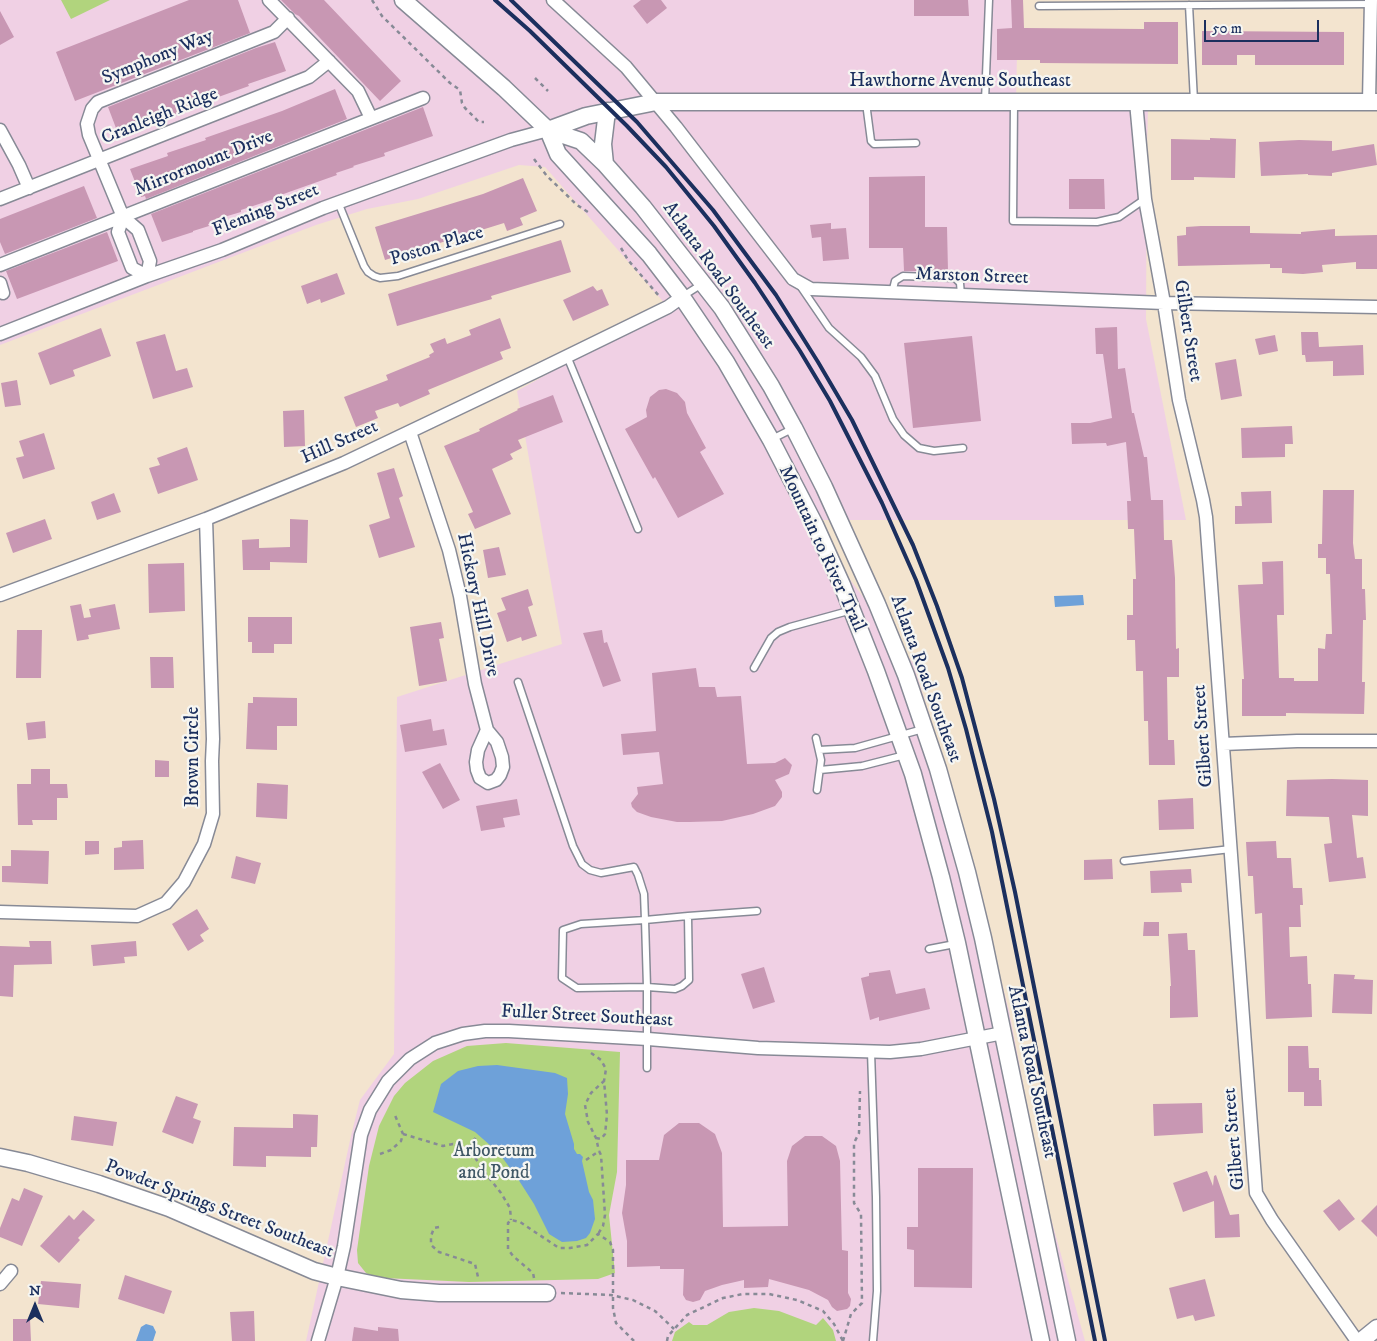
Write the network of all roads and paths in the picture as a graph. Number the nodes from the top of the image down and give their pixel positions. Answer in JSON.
{"nodes":[{"id":1,"x":269,"y":0,"type":"edge"},
{"id":2,"x":372,"y":0,"type":"edge"},
{"id":3,"x":403,"y":0,"type":"edge"},
{"id":4,"x":553,"y":0,"type":"edge"},
{"id":5,"x":989,"y":0,"type":"edge"},
{"id":6,"x":1292,"y":2,"type":"edge"},
{"id":7,"x":1373,"y":2,"type":"edge"},
{"id":8,"x":1095,"y":3,"type":"edge"},
{"id":9,"x":1189,"y":5,"type":"junction"},
{"id":10,"x":1040,"y":6,"type":"dead end"},
{"id":11,"x":288,"y":18,"type":"junction"},
{"id":12,"x":329,"y":61,"type":"junction"},
{"id":13,"x":535,"y":78,"type":"dead end"},
{"id":14,"x":548,"y":91,"type":"dead end"},
{"id":15,"x":423,"y":98,"type":"dead end"},
{"id":16,"x":656,"y":102,"type":"junction"},
{"id":17,"x":985,"y":102,"type":"junction"},
{"id":18,"x":1014,"y":102,"type":"junction"},
{"id":19,"x":1136,"y":102,"type":"junction"},
{"id":20,"x":1194,"y":102,"type":"junction"},
{"id":21,"x":1373,"y":102,"type":"edge"},
{"id":22,"x":866,"y":103,"type":"junction"},
{"id":23,"x":607,"y":111,"type":"junction"},
{"id":24,"x":371,"y":118,"type":"junction"},
{"id":25,"x":484,"y":122,"type":"dead end"},
{"id":26,"x":0,"y":130,"type":"edge"},
{"id":27,"x":548,"y":130,"type":"junction"},
{"id":28,"x":916,"y":144,"type":"dead end"},
{"id":29,"x":534,"y":158,"type":"dead end"},
{"id":30,"x":100,"y":161,"type":"junction"},
{"id":31,"x":544,"y":164,"type":"dead end"},
{"id":32,"x":605,"y":164,"type":"junction"},
{"id":33,"x":540,"y":168,"type":"junction"},
{"id":34,"x":29,"y":188,"type":"junction"},
{"id":35,"x":0,"y":199,"type":"edge"},
{"id":36,"x":1145,"y":199,"type":"junction"},
{"id":37,"x":338,"y":202,"type":"junction"},
{"id":38,"x":123,"y":217,"type":"junction"},
{"id":39,"x":597,"y":219,"type":"dead end"},
{"id":40,"x":560,"y":224,"type":"dead end"},
{"id":41,"x":620,"y":246,"type":"dead end"},
{"id":42,"x":0,"y":265,"type":"edge"},
{"id":43,"x":147,"y":276,"type":"junction"},
{"id":44,"x":703,"y":283,"type":"junction"},
{"id":45,"x":799,"y":283,"type":"junction"},
{"id":46,"x":892,"y":293,"type":"junction"},
{"id":47,"x":962,"y":296,"type":"junction"},
{"id":48,"x":682,"y":297,"type":"junction"},
{"id":49,"x":1164,"y":303,"type":"junction"},
{"id":50,"x":668,"y":307,"type":"junction"},
{"id":51,"x":1377,"y":307,"type":"edge"},
{"id":52,"x":0,"y":334,"type":"edge"},
{"id":53,"x":567,"y":356,"type":"junction"},
{"id":54,"x":794,"y":428,"type":"junction"},
{"id":55,"x":410,"y":432,"type":"junction"},
{"id":56,"x":771,"y":440,"type":"junction"},
{"id":57,"x":963,"y":448,"type":"dead end"},
{"id":58,"x":206,"y":519,"type":"junction"},
{"id":59,"x":638,"y":529,"type":"dead end"},
{"id":60,"x":0,"y":595,"type":"edge"},
{"id":61,"x":852,"y":610,"type":"junction"},
{"id":62,"x":754,"y":668,"type":"dead end"},
{"id":63,"x":518,"y":682,"type":"dead end"},
{"id":64,"x":924,"y":729,"type":"junction"},
{"id":65,"x":487,"y":730,"type":"dead end"},
{"id":66,"x":899,"y":736,"type":"junction"},
{"id":67,"x":816,"y":738,"type":"dead end"},
{"id":68,"x":1377,"y":741,"type":"edge"},
{"id":69,"x":1223,"y":744,"type":"junction"},
{"id":70,"x":819,"y":750,"type":"junction"},
{"id":71,"x":906,"y":755,"type":"junction"},
{"id":72,"x":820,"y":770,"type":"junction"},
{"id":73,"x":817,"y":790,"type":"dead end"},
{"id":74,"x":1231,"y":849,"type":"junction"},
{"id":75,"x":1124,"y":860,"type":"dead end"},
{"id":76,"x":758,"y":911,"type":"dead end"},
{"id":77,"x":0,"y":912,"type":"edge"},
{"id":78,"x":688,"y":916,"type":"junction"},
{"id":79,"x":645,"y":920,"type":"junction"},
{"id":80,"x":957,"y":944,"type":"junction"},
{"id":81,"x":929,"y":949,"type":"dead end"},
{"id":82,"x":648,"y":987,"type":"junction"},
{"id":83,"x":1003,"y":1033,"type":"junction"},
{"id":84,"x":977,"y":1038,"type":"junction"},
{"id":85,"x":648,"y":1039,"type":"junction"},
{"id":86,"x":871,"y":1052,"type":"junction"},
{"id":87,"x":592,"y":1053,"type":"dead end"},
{"id":88,"x":648,"y":1068,"type":"dead end"},
{"id":89,"x":604,"y":1081,"type":"junction"},
{"id":90,"x":860,"y":1086,"type":"dead end"},
{"id":91,"x":394,"y":1113,"type":"dead end"},
{"id":92,"x":403,"y":1134,"type":"junction"},
{"id":93,"x":476,"y":1137,"type":"dead end"},
{"id":94,"x":596,"y":1138,"type":"junction"},
{"id":95,"x":469,"y":1148,"type":"junction"},
{"id":96,"x":599,"y":1151,"type":"junction"},
{"id":97,"x":380,"y":1154,"type":"dead end"},
{"id":98,"x":0,"y":1157,"type":"edge"},
{"id":99,"x":586,"y":1160,"type":"dead end"},
{"id":100,"x":512,"y":1220,"type":"junction"},
{"id":101,"x":439,"y":1227,"type":"dead end"},
{"id":102,"x":598,"y":1234,"type":"junction"},
{"id":103,"x":11,"y":1271,"type":"dead end"},
{"id":104,"x":337,"y":1277,"type":"junction"},
{"id":105,"x":479,"y":1283,"type":"dead end"},
{"id":106,"x":0,"y":1284,"type":"edge"},
{"id":107,"x":541,"y":1289,"type":"junction"},
{"id":108,"x":613,"y":1295,"type":"junction"},
{"id":109,"x":1377,"y":1328,"type":"edge"},
{"id":110,"x":674,"y":1329,"type":"junction"},
{"id":111,"x":318,"y":1341,"type":"edge"},
{"id":112,"x":634,"y":1341,"type":"edge"},
{"id":113,"x":667,"y":1341,"type":"edge"},
{"id":114,"x":843,"y":1341,"type":"edge"},
{"id":115,"x":873,"y":1341,"type":"edge"},
{"id":116,"x":1041,"y":1341,"type":"edge"},
{"id":117,"x":1067,"y":1341,"type":"edge"},
{"id":118,"x":1361,"y":1341,"type":"edge"}],
"edges":[{"from":1,"to":11,"type":"street"},
{"from":2,"to":25,"type":"path"},
{"from":3,"to":27,"type":"main road","name":"Atlanta Road Southeast"},
{"from":4,"to":16,"type":"street","name":"Marston Street"},
{"from":5,"to":17,"type":"lane"},
{"from":6,"to":7,"type":"lane"},
{"from":6,"to":9,"type":"lane"},
{"from":7,"to":21,"type":"street"},
{"from":8,"to":9,"type":"lane"},
{"from":8,"to":10,"type":"lane"},
{"from":9,"to":20,"type":"lane"},
{"from":11,"to":12,"type":"street"},
{"from":11,"to":30,"type":"street","name":"Symphony Way"},
{"from":12,"to":24,"type":"street"},
{"from":12,"to":30,"type":"street","name":"Cranleigh Ridge"},
{"from":13,"to":14,"type":"path"},
{"from":15,"to":24,"type":"street","name":"Mirrormount Drive"},
{"from":16,"to":22,"type":"main road","name":"Hawthorne Avenue Southeast"},
{"from":16,"to":23,"type":"main road","name":"Hawthorne Avenue Southeast"},
{"from":16,"to":45,"type":"street","name":"Marston Street"},
{"from":17,"to":18,"type":"main road","name":"Hawthorne Avenue Southeast"},
{"from":17,"to":22,"type":"main road","name":"Hawthorne Avenue Southeast"},
{"from":18,"to":19,"type":"main road","name":"Hawthorne Avenue Southeast"},
{"from":18,"to":36,"type":"lane"},
{"from":19,"to":20,"type":"main road","name":"Hawthorne Avenue Southeast"},
{"from":19,"to":36,"type":"street","name":"Gilbert Street"},
{"from":20,"to":21,"type":"main road","name":"Hawthorne Avenue Southeast"},
{"from":22,"to":28,"type":"lane"},
{"from":23,"to":27,"type":"main road","name":"Hawthorne Avenue Southeast"},
{"from":23,"to":32,"type":"main road"},
{"from":24,"to":38,"type":"street","name":"Mirrormount Drive"},
{"from":26,"to":34,"type":"street"},
{"from":27,"to":32,"type":"main road","name":"Atlanta Road Southeast"},
{"from":27,"to":37,"type":"street","name":"Fleming Street"},
{"from":27,"to":48,"type":"main road","name":"Atlanta Road Southeast"},
{"from":29,"to":33,"type":"path"},
{"from":30,"to":34,"type":"street","name":"Cranleigh Ridge"},
{"from":30,"to":38,"type":"street","name":"Symphony Way"},
{"from":31,"to":33,"type":"path"},
{"from":32,"to":44,"type":"main road","name":"Atlanta Road Southeast"},
{"from":33,"to":39,"type":"path"},
{"from":34,"to":35,"type":"street","name":"Cranleigh Ridge"},
{"from":36,"to":49,"type":"street","name":"Gilbert Street"},
{"from":37,"to":40,"type":"lane","name":"Poston Place"},
{"from":37,"to":43,"type":"street","name":"Fleming Street"},
{"from":38,"to":42,"type":"street","name":"Mirrormount Drive"},
{"from":38,"to":43,"type":"street","name":"Symphony Way"},
{"from":38,"to":43,"type":"street","name":"Symphony Way"},
{"from":41,"to":50,"type":"path"},
{"from":43,"to":52,"type":"street","name":"Fleming Street"},
{"from":44,"to":48,"type":"lane"},
{"from":44,"to":54,"type":"main road","name":"Atlanta Road Southeast"},
{"from":45,"to":46,"type":"street","name":"Marston Street"},
{"from":45,"to":57,"type":"lane"},
{"from":46,"to":47,"type":"street","name":"Marston Street"},
{"from":46,"to":47,"type":"lane"},
{"from":47,"to":49,"type":"street","name":"Marston Street"},
{"from":48,"to":50,"type":"street","name":"Hill Street"},
{"from":48,"to":56,"type":"main road","name":"Atlanta Road Southeast"},
{"from":49,"to":51,"type":"street","name":"Marston Street"},
{"from":49,"to":69,"type":"street","name":"Gilbert Street"},
{"from":50,"to":53,"type":"street","name":"Hill Street"},
{"from":53,"to":55,"type":"street","name":"Hill Street"},
{"from":53,"to":59,"type":"lane"},
{"from":54,"to":56,"type":"lane"},
{"from":54,"to":64,"type":"main road","name":"Atlanta Road Southeast"},
{"from":55,"to":58,"type":"street","name":"Hill Street"},
{"from":55,"to":65,"type":"street","name":"Hickory Hill Drive"},
{"from":56,"to":61,"type":"main road","name":"Atlanta Road Southeast"},
{"from":58,"to":60,"type":"street","name":"Hill Street"},
{"from":58,"to":77,"type":"street","name":"Brown Circle"},
{"from":61,"to":62,"type":"lane"},
{"from":61,"to":66,"type":"main road","name":"Atlanta Road Southeast"},
{"from":63,"to":79,"type":"lane"},
{"from":64,"to":66,"type":"lane"},
{"from":64,"to":83,"type":"main road","name":"Atlanta Road Southeast"},
{"from":66,"to":70,"type":"lane"},
{"from":66,"to":71,"type":"main road","name":"Atlanta Road Southeast"},
{"from":67,"to":70,"type":"lane"},
{"from":68,"to":69,"type":"street"},
{"from":69,"to":74,"type":"street","name":"Gilbert Street"},
{"from":70,"to":72,"type":"lane"},
{"from":71,"to":72,"type":"lane"},
{"from":71,"to":80,"type":"main road","name":"Atlanta Road Southeast"},
{"from":72,"to":73,"type":"lane"},
{"from":74,"to":75,"type":"lane"},
{"from":74,"to":118,"type":"street","name":"Gilbert Street"},
{"from":76,"to":78,"type":"lane"},
{"from":78,"to":79,"type":"lane"},
{"from":78,"to":82,"type":"lane"},
{"from":79,"to":82,"type":"lane"},
{"from":79,"to":82,"type":"lane"},
{"from":80,"to":81,"type":"lane"},
{"from":80,"to":84,"type":"main road","name":"Atlanta Road Southeast"},
{"from":82,"to":85,"type":"lane"},
{"from":83,"to":84,"type":"street","name":"Fuller Street Southeast"},
{"from":83,"to":117,"type":"main road","name":"Atlanta Road Southeast"},
{"from":84,"to":86,"type":"street","name":"Fuller Street Southeast"},
{"from":84,"to":116,"type":"main road","name":"Atlanta Road Southeast"},
{"from":85,"to":86,"type":"street","name":"Fuller Street Southeast"},
{"from":85,"to":88,"type":"lane"},
{"from":85,"to":104,"type":"street","name":"Fuller Street Southeast"},
{"from":86,"to":115,"type":"lane"},
{"from":87,"to":89,"type":"path"},
{"from":89,"to":94,"type":"path"},
{"from":89,"to":94,"type":"path"},
{"from":90,"to":114,"type":"path"},
{"from":91,"to":92,"type":"path"},
{"from":92,"to":95,"type":"path"},
{"from":92,"to":97,"type":"path"},
{"from":93,"to":95,"type":"path"},
{"from":94,"to":96,"type":"path"},
{"from":95,"to":100,"type":"path"},
{"from":96,"to":99,"type":"path"},
{"from":96,"to":102,"type":"path"},
{"from":98,"to":104,"type":"main road","name":"Powder Springs Street Southeast"},
{"from":100,"to":102,"type":"path"},
{"from":100,"to":107,"type":"path"},
{"from":101,"to":105,"type":"path"},
{"from":102,"to":108,"type":"path"},
{"from":103,"to":106,"type":"street"},
{"from":104,"to":107,"type":"main road","name":"Powder Springs Street Southeast"},
{"from":104,"to":111,"type":"street","name":"Fuller Street Southeast"},
{"from":107,"to":108,"type":"path"},
{"from":108,"to":110,"type":"path"},
{"from":108,"to":112,"type":"path"},
{"from":109,"to":118,"type":"main road"},
{"from":110,"to":113,"type":"path"},
{"from":110,"to":114,"type":"path"}]}
